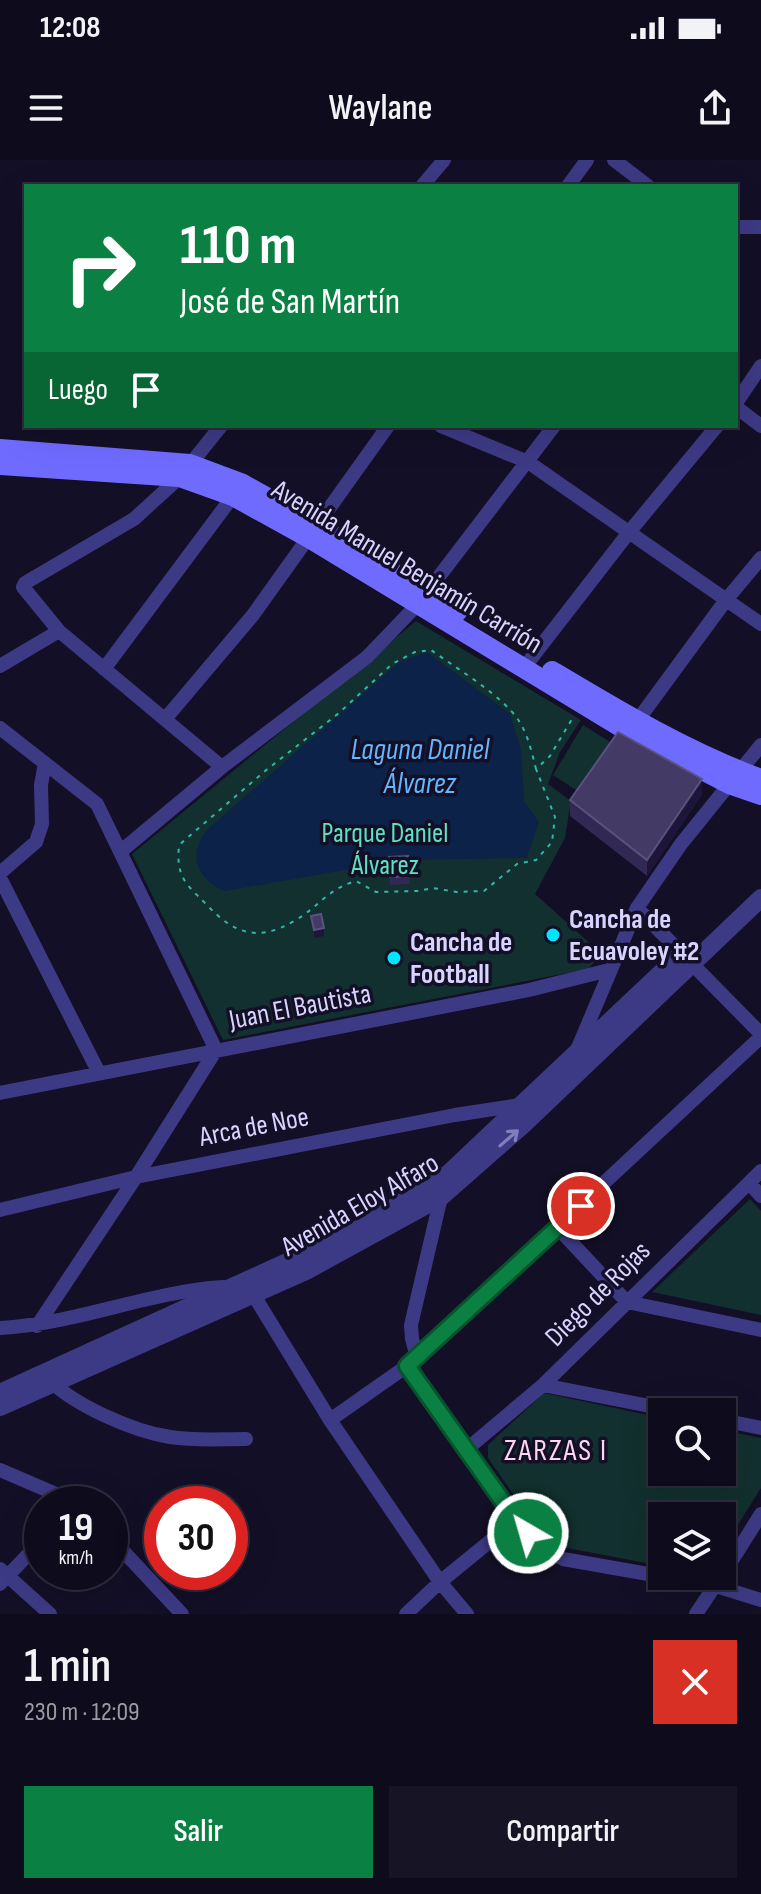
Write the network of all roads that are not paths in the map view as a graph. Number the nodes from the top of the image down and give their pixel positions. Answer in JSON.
{"nodes":[{"id":1,"x":444,"y":160,"type":"edge"},
{"id":2,"x":587,"y":160,"type":"edge"},
{"id":3,"x":614,"y":160,"type":"edge"},
{"id":4,"x":424,"y":184,"type":"edge"},
{"id":5,"x":569,"y":184,"type":"edge"},
{"id":6,"x":645,"y":184,"type":"edge"},
{"id":7,"x":738,"y":227,"type":"edge"},
{"id":8,"x":761,"y":227,"type":"edge"},
{"id":9,"x":761,"y":366,"type":"edge"},
{"id":10,"x":738,"y":402,"type":"edge"},
{"id":11,"x":738,"y":407,"type":"edge"},
{"id":12,"x":761,"y":426,"type":"edge"},
{"id":13,"x":219,"y":428,"type":"edge"},
{"id":14,"x":387,"y":428,"type":"edge"},
{"id":15,"x":446,"y":428,"type":"edge"},
{"id":16,"x":553,"y":428,"type":"edge"},
{"id":17,"x":715,"y":428,"type":"edge"},
{"id":18,"x":0,"y":449,"type":"edge"},
{"id":19,"x":528,"y":462,"type":"junction"},
{"id":20,"x":0,"y":465,"type":"edge"},
{"id":21,"x":185,"y":471,"type":"junction"},
{"id":22,"x":233,"y":496,"type":"junction"},
{"id":23,"x":630,"y":531,"type":"junction"},
{"id":24,"x":313,"y":532,"type":"junction"},
{"id":25,"x":761,"y":558,"type":"edge"},
{"id":26,"x":422,"y":598,"type":"junction"},
{"id":27,"x":726,"y":600,"type":"junction"},
{"id":28,"x":761,"y":624,"type":"edge"},
{"id":29,"x":59,"y":631,"type":"junction"},
{"id":30,"x":527,"y":664,"type":"junction"},
{"id":31,"x":0,"y":666,"type":"edge"},
{"id":32,"x":104,"y":669,"type":"junction"},
{"id":33,"x":166,"y":718,"type":"junction"},
{"id":34,"x":633,"y":726,"type":"junction"},
{"id":35,"x":0,"y":728,"type":"edge"},
{"id":36,"x":761,"y":745,"type":"edge"},
{"id":37,"x":45,"y":763,"type":"junction"},
{"id":38,"x":222,"y":767,"type":"junction"},
{"id":39,"x":734,"y":778,"type":"junction"},
{"id":40,"x":761,"y":779,"type":"edge"},
{"id":41,"x":761,"y":795,"type":"edge"},
{"id":42,"x":120,"y":852,"type":"junction"},
{"id":43,"x":0,"y":875,"type":"edge"},
{"id":44,"x":761,"y":898,"type":"edge"},
{"id":45,"x":637,"y":908,"type":"junction"},
{"id":46,"x":688,"y":959,"type":"junction"},
{"id":47,"x":609,"y":970,"type":"junction"},
{"id":48,"x":761,"y":1036,"type":"edge"},
{"id":49,"x":216,"y":1050,"type":"junction"},
{"id":50,"x":575,"y":1054,"type":"junction"},
{"id":51,"x":99,"y":1073,"type":"junction"},
{"id":52,"x":564,"y":1086,"type":"junction"},
{"id":53,"x":0,"y":1093,"type":"edge"},
{"id":54,"x":520,"y":1105,"type":"junction"},
{"id":55,"x":761,"y":1171,"type":"edge"},
{"id":56,"x":136,"y":1177,"type":"junction"},
{"id":57,"x":749,"y":1183,"type":"junction"},
{"id":58,"x":761,"y":1196,"type":"edge"},
{"id":59,"x":441,"y":1197,"type":"junction"},
{"id":60,"x":0,"y":1210,"type":"edge"},
{"id":61,"x":558,"y":1228,"type":"junction"},
{"id":62,"x":253,"y":1294,"type":"junction"},
{"id":63,"x":232,"y":1296,"type":"junction"},
{"id":64,"x":627,"y":1302,"type":"junction"},
{"id":65,"x":37,"y":1326,"type":"junction"},
{"id":66,"x":0,"y":1328,"type":"edge"},
{"id":67,"x":761,"y":1330,"type":"edge"},
{"id":68,"x":412,"y":1362,"type":"junction"},
{"id":69,"x":48,"y":1379,"type":"junction"},
{"id":70,"x":543,"y":1385,"type":"junction"},
{"id":71,"x":0,"y":1393,"type":"edge"},
{"id":72,"x":648,"y":1406,"type":"edge"},
{"id":73,"x":0,"y":1407,"type":"edge"},
{"id":74,"x":330,"y":1420,"type":"junction"},
{"id":75,"x":736,"y":1423,"type":"edge"},
{"id":76,"x":761,"y":1428,"type":"edge"},
{"id":77,"x":246,"y":1439,"type":"dead end"},
{"id":78,"x":467,"y":1449,"type":"junction"},
{"id":79,"x":0,"y":1470,"type":"edge"},
{"id":80,"x":36,"y":1486,"type":"edge"},
{"id":81,"x":761,"y":1514,"type":"edge"},
{"id":82,"x":516,"y":1520,"type":"junction"},
{"id":83,"x":736,"y":1554,"type":"edge"},
{"id":84,"x":128,"y":1556,"type":"edge"},
{"id":85,"x":24,"y":1557,"type":"edge"},
{"id":86,"x":648,"y":1570,"type":"edge"},
{"id":87,"x":3,"y":1576,"type":"edge"},
{"id":88,"x":440,"y":1582,"type":"junction"},
{"id":89,"x":736,"y":1587,"type":"edge"},
{"id":90,"x":712,"y":1590,"type":"edge"},
{"id":91,"x":761,"y":1600,"type":"edge"},
{"id":92,"x":50,"y":1614,"type":"edge"},
{"id":93,"x":182,"y":1614,"type":"edge"},
{"id":94,"x":406,"y":1614,"type":"edge"},
{"id":95,"x":467,"y":1614,"type":"edge"},
{"id":96,"x":696,"y":1614,"type":"edge"}],
"edges":[{"from":1,"to":4,"type":"street"},
{"from":2,"to":5,"type":"street"},
{"from":3,"to":6,"type":"street"},
{"from":7,"to":8,"type":"street"},
{"from":9,"to":10,"type":"street"},
{"from":11,"to":12,"type":"street"},
{"from":13,"to":21,"type":"street"},
{"from":14,"to":24,"type":"street"},
{"from":15,"to":19,"type":"street"},
{"from":16,"to":19,"type":"street"},
{"from":17,"to":23,"type":"street"},
{"from":18,"to":21,"type":"main road","name":"Avenida Manuel Benjamín Carrión"},
{"from":19,"to":23,"type":"street"},
{"from":19,"to":26,"type":"street"},
{"from":20,"to":21,"type":"main road","name":"Avenida Manuel Benjamín Carrión"},
{"from":21,"to":22,"type":"main road","name":"Avenida Manuel Benjamín Carrión"},
{"from":21,"to":24,"type":"main road","name":"Avenida Manuel Benjamín Carrión"},
{"from":21,"to":29,"type":"street"},
{"from":22,"to":24,"type":"main road","name":"Avenida Manuel Benjamín Carrión"},
{"from":22,"to":32,"type":"street"},
{"from":23,"to":27,"type":"street"},
{"from":23,"to":30,"type":"street"},
{"from":24,"to":26,"type":"main road","name":"Avenida Manuel Benjamín Carrión"},
{"from":24,"to":33,"type":"street"},
{"from":25,"to":27,"type":"street"},
{"from":26,"to":30,"type":"main road","name":"Avenida Manuel Benjamín Carrión"},
{"from":26,"to":38,"type":"street"},
{"from":27,"to":28,"type":"street"},
{"from":27,"to":34,"type":"street"},
{"from":29,"to":31,"type":"street"},
{"from":29,"to":32,"type":"street"},
{"from":30,"to":34,"type":"main road","name":"Avenida Manuel Benjamín Carrión"},
{"from":30,"to":34,"type":"main road","name":"Avenida Manuel Benjamín Carrión"},
{"from":32,"to":33,"type":"street"},
{"from":33,"to":38,"type":"street"},
{"from":34,"to":39,"type":"main road","name":"Avenida Manuel Benjamín Carrión"},
{"from":35,"to":37,"type":"street"},
{"from":36,"to":39,"type":"street"},
{"from":37,"to":42,"type":"street"},
{"from":37,"to":43,"type":"street"},
{"from":38,"to":42,"type":"street"},
{"from":39,"to":40,"type":"main road","name":"Avenida Manuel Benjamín Carrión"},
{"from":39,"to":41,"type":"main road","name":"Avenida Manuel Benjamín Carrión"},
{"from":39,"to":45,"type":"street"},
{"from":42,"to":49,"type":"street"},
{"from":43,"to":51,"type":"street"},
{"from":44,"to":46,"type":"street","name":"Avenida Eloy Alfaro"},
{"from":45,"to":46,"type":"street"},
{"from":45,"to":47,"type":"street"},
{"from":46,"to":48,"type":"street"},
{"from":46,"to":50,"type":"street","name":"Avenida Eloy Alfaro"},
{"from":46,"to":52,"type":"street","name":"Avenida Eloy Alfaro"},
{"from":47,"to":49,"type":"street","name":"Juan El Bautista"},
{"from":47,"to":50,"type":"street"},
{"from":48,"to":61,"type":"street"},
{"from":49,"to":51,"type":"street","name":"Juan El Bautista"},
{"from":49,"to":56,"type":"street"},
{"from":50,"to":52,"type":"street"},
{"from":50,"to":54,"type":"street","name":"Avenida Eloy Alfaro"},
{"from":51,"to":53,"type":"street","name":"Juan El Bautista"},
{"from":59,"to":52,"type":"street","name":"Avenida Eloy Alfaro","one_way":true},
{"from":54,"to":56,"type":"street","name":"Arca de Noe"},
{"from":54,"to":63,"type":"street","name":"Avenida Eloy Alfaro"},
{"from":55,"to":57,"type":"street","name":"Diego de Rojas"},
{"from":56,"to":60,"type":"street","name":"Arca de Noe"},
{"from":56,"to":65,"type":"street"},
{"from":57,"to":58,"type":"street"},
{"from":57,"to":64,"type":"street","name":"Diego de Rojas"},
{"from":59,"to":62,"type":"street","name":"Avenida Eloy Alfaro"},
{"from":59,"to":68,"type":"street"},
{"from":61,"to":64,"type":"street"},
{"from":61,"to":68,"type":"street"},
{"from":62,"to":63,"type":"street","name":"Avenida Eloy Alfaro"},
{"from":62,"to":74,"type":"street"},
{"from":63,"to":65,"type":"street"},
{"from":63,"to":69,"type":"street","name":"Avenida Eloy Alfaro"},
{"from":64,"to":67,"type":"street"},
{"from":64,"to":70,"type":"street","name":"Diego de Rojas"},
{"from":65,"to":66,"type":"street"},
{"from":68,"to":74,"type":"street"},
{"from":68,"to":78,"type":"street"},
{"from":69,"to":71,"type":"street","name":"Avenida Eloy Alfaro"},
{"from":69,"to":73,"type":"street","name":"Avenida Eloy Alfaro"},
{"from":69,"to":77,"type":"street"},
{"from":70,"to":72,"type":"street"},
{"from":70,"to":78,"type":"street","name":"Diego de Rojas"},
{"from":74,"to":88,"type":"street"},
{"from":75,"to":76,"type":"street"},
{"from":78,"to":82,"type":"street"},
{"from":79,"to":80,"type":"street"},
{"from":81,"to":83,"type":"street"},
{"from":82,"to":86,"type":"street"},
{"from":82,"to":88,"type":"street"},
{"from":84,"to":93,"type":"street"},
{"from":85,"to":87,"type":"street"},
{"from":87,"to":92,"type":"street"},
{"from":88,"to":94,"type":"street"},
{"from":88,"to":95,"type":"street"},
{"from":89,"to":91,"type":"street"},
{"from":90,"to":96,"type":"street"}]}
